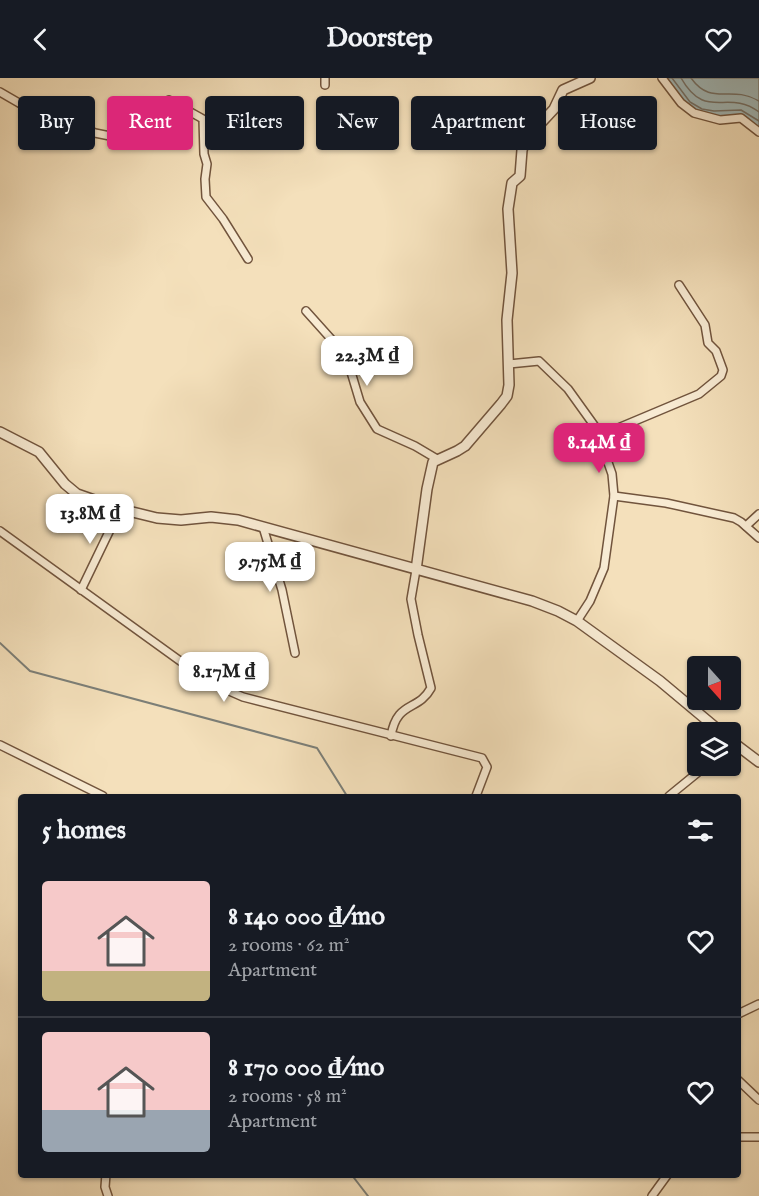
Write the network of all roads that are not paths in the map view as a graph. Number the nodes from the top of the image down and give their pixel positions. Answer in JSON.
{"nodes":[{"id":1,"x":590,"y":78,"type":"edge"},
{"id":2,"x":662,"y":78,"type":"edge"},
{"id":3,"x":0,"y":92,"type":"edge"},
{"id":4,"x":759,"y":132,"type":"edge"},
{"id":5,"x":248,"y":260,"type":"dead end"},
{"id":6,"x":678,"y":285,"type":"dead end"},
{"id":7,"x":306,"y":311,"type":"dead end"},
{"id":8,"x":509,"y":364,"type":"junction"},
{"id":9,"x":0,"y":432,"type":"edge"},
{"id":10,"x":599,"y":436,"type":"junction"},
{"id":11,"x":437,"y":459,"type":"junction"},
{"id":12,"x":614,"y":496,"type":"junction"},
{"id":13,"x":120,"y":509,"type":"junction"},
{"id":14,"x":759,"y":514,"type":"edge"},
{"id":15,"x":746,"y":526,"type":"junction"},
{"id":16,"x":263,"y":527,"type":"junction"},
{"id":17,"x":0,"y":531,"type":"edge"},
{"id":18,"x":759,"y":538,"type":"edge"},
{"id":19,"x":416,"y":570,"type":"junction"},
{"id":20,"x":81,"y":590,"type":"junction"},
{"id":21,"x":577,"y":621,"type":"junction"},
{"id":22,"x":296,"y":653,"type":"dead end"},
{"id":23,"x":709,"y":722,"type":"edge"},
{"id":24,"x":391,"y":736,"type":"junction"},
{"id":25,"x":0,"y":746,"type":"edge"},
{"id":26,"x":741,"y":748,"type":"edge"},
{"id":27,"x":759,"y":762,"type":"edge"},
{"id":28,"x":694,"y":776,"type":"edge"},
{"id":29,"x":83,"y":788,"type":"junction"},
{"id":30,"x":82,"y":794,"type":"edge"},
{"id":31,"x":98,"y":794,"type":"edge"},
{"id":32,"x":477,"y":794,"type":"edge"},
{"id":33,"x":671,"y":794,"type":"edge"},
{"id":34,"x":759,"y":1004,"type":"edge"},
{"id":35,"x":741,"y":1013,"type":"edge"},
{"id":36,"x":741,"y":1083,"type":"edge"},
{"id":37,"x":759,"y":1100,"type":"edge"},
{"id":38,"x":741,"y":1137,"type":"edge"},
{"id":39,"x":759,"y":1137,"type":"edge"},
{"id":40,"x":106,"y":1178,"type":"edge"},
{"id":41,"x":665,"y":1178,"type":"edge"},
{"id":42,"x":108,"y":1196,"type":"edge"},
{"id":43,"x":652,"y":1196,"type":"edge"}],
"edges":[{"from":1,"to":8,"type":"street"},
{"from":2,"to":4,"type":"street"},
{"from":3,"to":5,"type":"street"},
{"from":6,"to":10,"type":"street"},
{"from":7,"to":11,"type":"street"},
{"from":8,"to":10,"type":"street"},
{"from":8,"to":11,"type":"street"},
{"from":9,"to":13,"type":"street"},
{"from":10,"to":12,"type":"street"},
{"from":11,"to":19,"type":"street"},
{"from":12,"to":15,"type":"street"},
{"from":12,"to":21,"type":"street"},
{"from":13,"to":16,"type":"street"},
{"from":13,"to":20,"type":"street"},
{"from":14,"to":15,"type":"street"},
{"from":15,"to":18,"type":"street"},
{"from":16,"to":19,"type":"street"},
{"from":16,"to":22,"type":"street"},
{"from":17,"to":20,"type":"street"},
{"from":19,"to":21,"type":"street"},
{"from":19,"to":24,"type":"street"},
{"from":20,"to":24,"type":"street"},
{"from":21,"to":23,"type":"street"},
{"from":24,"to":32,"type":"street"},
{"from":25,"to":29,"type":"street"},
{"from":26,"to":27,"type":"street"},
{"from":28,"to":33,"type":"street"},
{"from":29,"to":30,"type":"street"},
{"from":29,"to":31,"type":"street"},
{"from":34,"to":35,"type":"street"},
{"from":36,"to":37,"type":"street"},
{"from":38,"to":39,"type":"street"},
{"from":40,"to":42,"type":"street"},
{"from":41,"to":43,"type":"street"}]}
